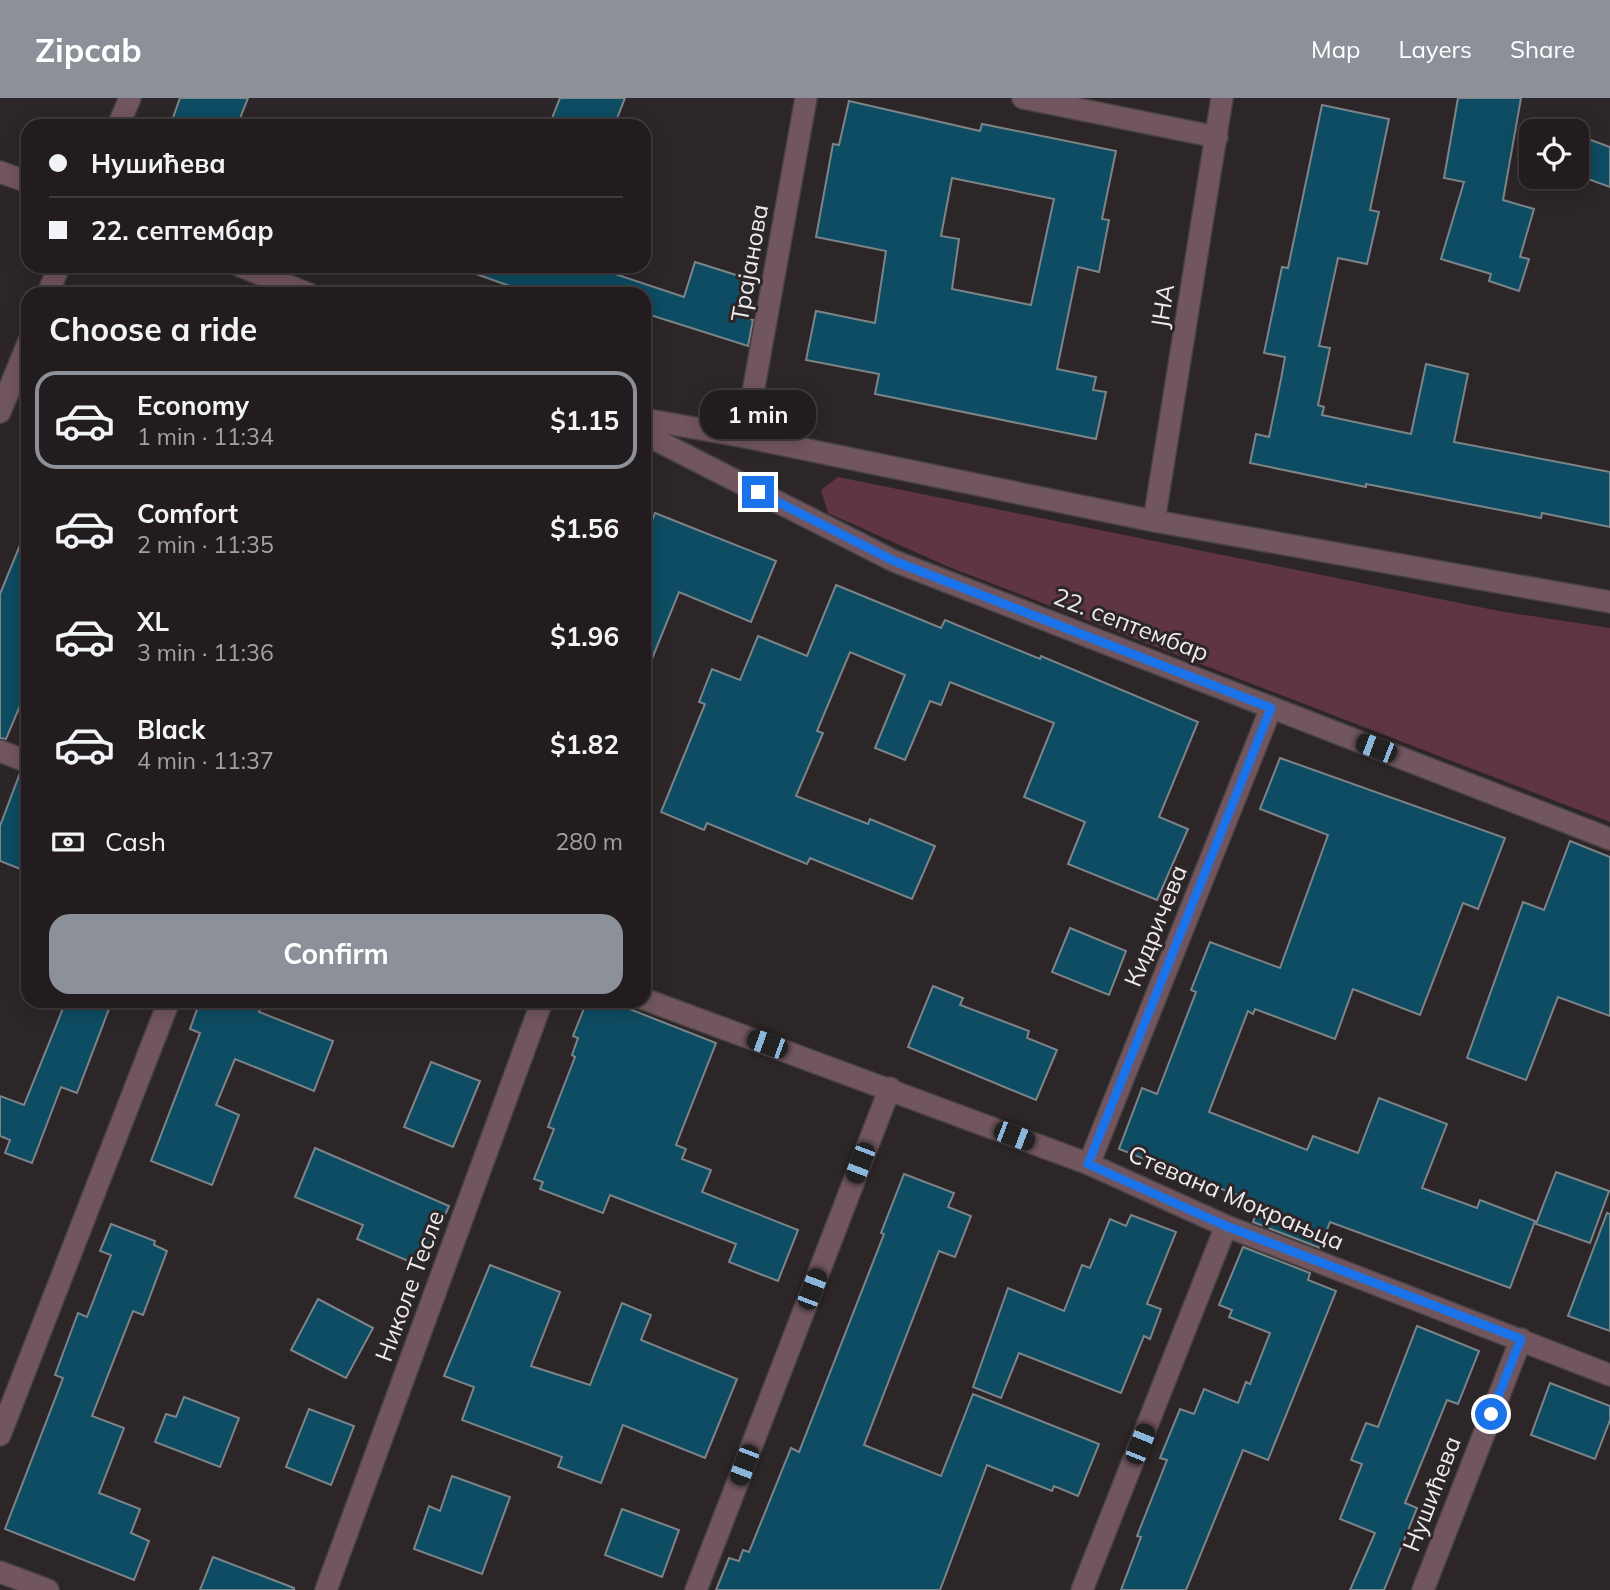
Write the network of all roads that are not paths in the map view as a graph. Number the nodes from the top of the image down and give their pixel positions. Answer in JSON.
{"nodes":[{"id":1,"x":130,"y":98,"type":"edge"},
{"id":2,"x":806,"y":98,"type":"edge"},
{"id":3,"x":1023,"y":98,"type":"edge"},
{"id":4,"x":1223,"y":98,"type":"edge"},
{"id":5,"x":121,"y":119,"type":"edge"},
{"id":6,"x":1217,"y":137,"type":"junction"},
{"id":7,"x":0,"y":172,"type":"edge"},
{"id":8,"x":21,"y":180,"type":"edge"},
{"id":9,"x":257,"y":273,"type":"edge"},
{"id":10,"x":292,"y":287,"type":"edge"},
{"id":11,"x":21,"y":360,"type":"edge"},
{"id":12,"x":0,"y":412,"type":"edge"},
{"id":13,"x":651,"y":420,"type":"edge"},
{"id":14,"x":745,"y":437,"type":"junction"},
{"id":15,"x":651,"y":438,"type":"edge"},
{"id":16,"x":1154,"y":522,"type":"junction"},
{"id":17,"x":1610,"y":602,"type":"edge"},
{"id":18,"x":1271,"y":708,"type":"junction"},
{"id":19,"x":0,"y":751,"type":"edge"},
{"id":20,"x":21,"y":759,"type":"edge"},
{"id":21,"x":1610,"y":839,"type":"edge"},
{"id":22,"x":651,"y":1002,"type":"edge"},
{"id":23,"x":166,"y":1008,"type":"edge"},
{"id":24,"x":539,"y":1008,"type":"edge"},
{"id":25,"x":890,"y":1088,"type":"junction"},
{"id":26,"x":1088,"y":1164,"type":"junction"},
{"id":27,"x":1226,"y":1226,"type":"junction"},
{"id":28,"x":1521,"y":1339,"type":"junction"},
{"id":29,"x":1610,"y":1375,"type":"edge"},
{"id":30,"x":0,"y":1435,"type":"edge"},
{"id":31,"x":0,"y":1572,"type":"edge"},
{"id":32,"x":48,"y":1590,"type":"edge"},
{"id":33,"x":326,"y":1590,"type":"edge"},
{"id":34,"x":696,"y":1590,"type":"edge"},
{"id":35,"x":1082,"y":1590,"type":"edge"},
{"id":36,"x":1423,"y":1590,"type":"edge"}],
"edges":[{"from":1,"to":5,"type":"street"},
{"from":2,"to":14,"type":"street","name":"Трајанова"},
{"from":3,"to":6,"type":"street"},
{"from":4,"to":6,"type":"street","name":"ЈНА"},
{"from":6,"to":16,"type":"street","name":"ЈНА"},
{"from":7,"to":8,"type":"street"},
{"from":9,"to":10,"type":"street"},
{"from":11,"to":12,"type":"street"},
{"from":13,"to":14,"type":"street"},
{"from":14,"to":16,"type":"street"},
{"from":15,"to":18,"type":"street","name":"22. септембар"},
{"from":16,"to":17,"type":"street"},
{"from":18,"to":21,"type":"street","name":"22. септембар"},
{"from":18,"to":26,"type":"street","name":"Кидричева"},
{"from":19,"to":20,"type":"street"},
{"from":22,"to":25,"type":"street","name":"Стевана Мокрањца"},
{"from":23,"to":30,"type":"street"},
{"from":24,"to":33,"type":"street","name":"Николе Тесле"},
{"from":25,"to":26,"type":"street","name":"Стевана Мокрањца"},
{"from":25,"to":34,"type":"street"},
{"from":26,"to":27,"type":"street","name":"Стевана Мокрањца"},
{"from":27,"to":28,"type":"street","name":"Стевана Мокрањца"},
{"from":27,"to":35,"type":"street"},
{"from":28,"to":29,"type":"street","name":"Стевана Мокрањца"},
{"from":28,"to":36,"type":"street","name":"Нушићева"},
{"from":31,"to":32,"type":"street"}]}
